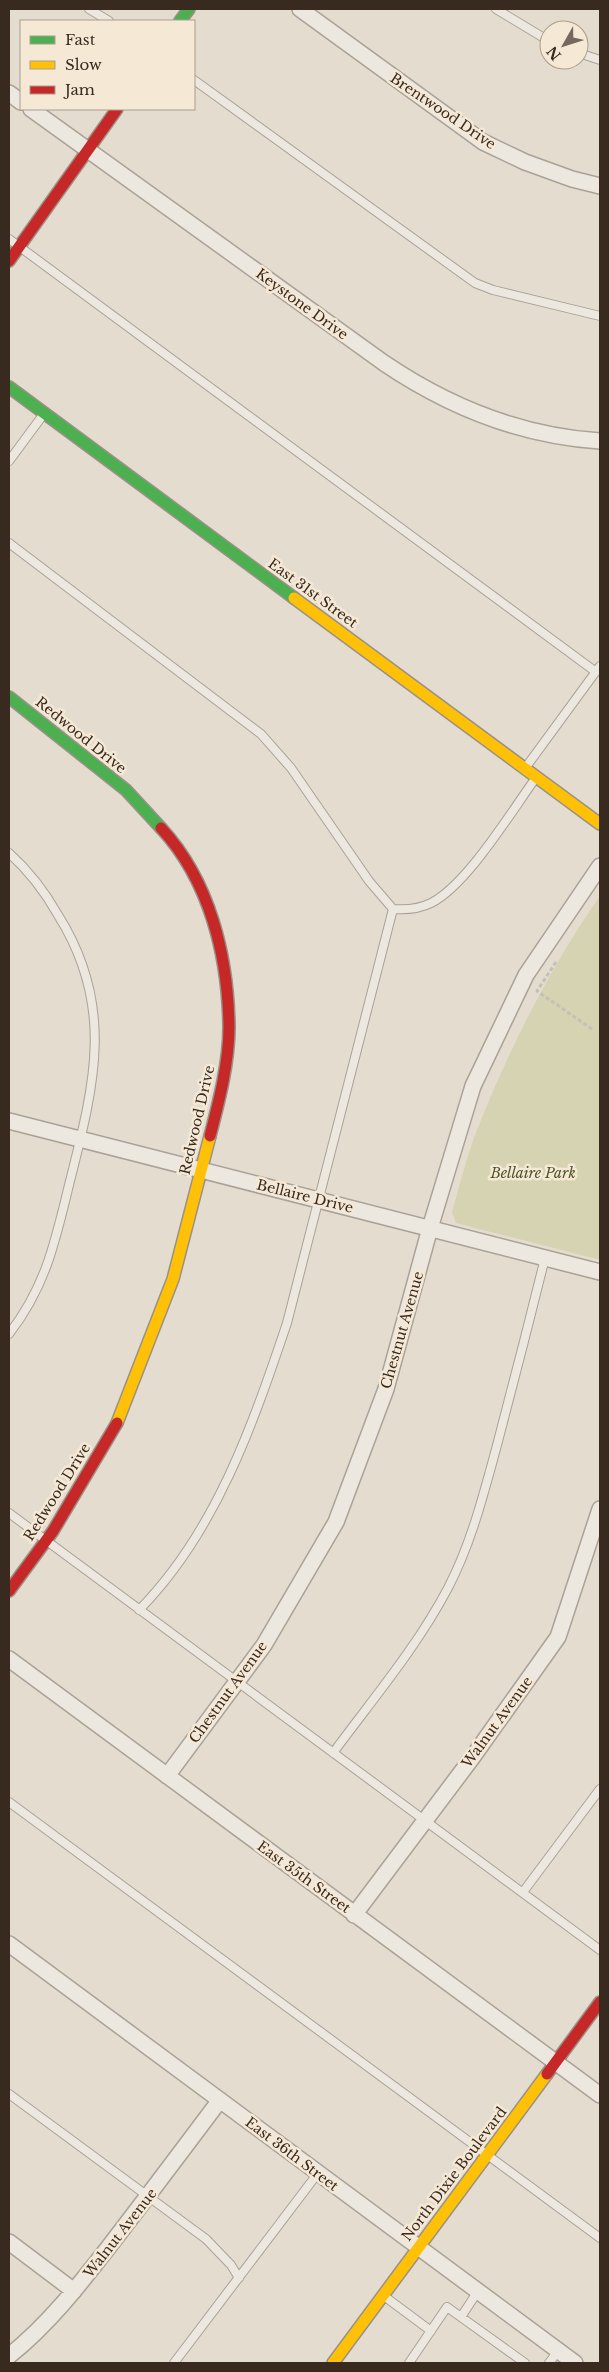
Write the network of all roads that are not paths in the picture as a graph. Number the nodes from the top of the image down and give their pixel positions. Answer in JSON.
{"nodes":[{"id":1,"x":89,"y":9,"type":"edge"},
{"id":2,"x":189,"y":9,"type":"edge"},
{"id":3,"x":300,"y":9,"type":"edge"},
{"id":4,"x":496,"y":9,"type":"edge"},
{"id":5,"x":106,"y":20,"type":"edge"},
{"id":6,"x":181,"y":20,"type":"edge"},
{"id":7,"x":539,"y":35,"type":"edge"},
{"id":8,"x":195,"y":81,"type":"edge"},
{"id":9,"x":9,"y":93,"type":"edge"},
{"id":10,"x":20,"y":101,"type":"edge"},
{"id":11,"x":32,"y":110,"type":"edge"},
{"id":12,"x":116,"y":110,"type":"edge"},
{"id":13,"x":88,"y":149,"type":"junction"},
{"id":14,"x":600,"y":186,"type":"edge"},
{"id":15,"x":9,"y":239,"type":"edge"},
{"id":16,"x":19,"y":246,"type":"junction"},
{"id":17,"x":9,"y":261,"type":"edge"},
{"id":18,"x":600,"y":316,"type":"edge"},
{"id":19,"x":9,"y":387,"type":"edge"},
{"id":20,"x":45,"y":413,"type":"junction"},
{"id":21,"x":600,"y":441,"type":"edge"},
{"id":22,"x":9,"y":462,"type":"edge"},
{"id":23,"x":9,"y":543,"type":"edge"},
{"id":24,"x":598,"y":669,"type":"edge"},
{"id":25,"x":9,"y":697,"type":"edge"},
{"id":26,"x":525,"y":768,"type":"junction"},
{"id":27,"x":537,"y":777,"type":"junction"},
{"id":28,"x":600,"y":824,"type":"edge"},
{"id":29,"x":9,"y":853,"type":"edge"},
{"id":30,"x":600,"y":866,"type":"edge"},
{"id":31,"x":393,"y":909,"type":"junction"},
{"id":32,"x":9,"y":1121,"type":"edge"},
{"id":33,"x":81,"y":1139,"type":"junction"},
{"id":34,"x":201,"y":1170,"type":"junction"},
{"id":35,"x":318,"y":1200,"type":"junction"},
{"id":36,"x":430,"y":1228,"type":"junction"},
{"id":37,"x":545,"y":1258,"type":"junction"},
{"id":38,"x":600,"y":1272,"type":"edge"},
{"id":39,"x":9,"y":1334,"type":"edge"},
{"id":40,"x":600,"y":1509,"type":"edge"},
{"id":41,"x":9,"y":1513,"type":"edge"},
{"id":42,"x":45,"y":1542,"type":"junction"},
{"id":43,"x":9,"y":1591,"type":"edge"},
{"id":44,"x":139,"y":1610,"type":"junction"},
{"id":45,"x":9,"y":1659,"type":"edge"},
{"id":46,"x":238,"y":1680,"type":"junction"},
{"id":47,"x":333,"y":1753,"type":"junction"},
{"id":48,"x":167,"y":1776,"type":"junction"},
{"id":49,"x":600,"y":1789,"type":"edge"},
{"id":50,"x":9,"y":1802,"type":"edge"},
{"id":51,"x":424,"y":1822,"type":"junction"},
{"id":52,"x":523,"y":1892,"type":"junction"},
{"id":53,"x":354,"y":1915,"type":"junction"},
{"id":54,"x":9,"y":1944,"type":"edge"},
{"id":55,"x":600,"y":1950,"type":"edge"},
{"id":56,"x":600,"y":2002,"type":"edge"},
{"id":57,"x":556,"y":2062,"type":"junction"},
{"id":58,"x":9,"y":2094,"type":"edge"},
{"id":59,"x":600,"y":2094,"type":"edge"},
{"id":60,"x":220,"y":2100,"type":"junction"},
{"id":61,"x":487,"y":2155,"type":"junction"},
{"id":62,"x":318,"y":2173,"type":"junction"},
{"id":63,"x":147,"y":2198,"type":"junction"},
{"id":64,"x":600,"y":2238,"type":"edge"},
{"id":65,"x":9,"y":2242,"type":"edge"},
{"id":66,"x":418,"y":2247,"type":"junction"},
{"id":67,"x":239,"y":2278,"type":"junction"},
{"id":68,"x":74,"y":2291,"type":"junction"},
{"id":69,"x":478,"y":2291,"type":"junction"},
{"id":70,"x":383,"y":2295,"type":"junction"},
{"id":71,"x":461,"y":2317,"type":"junction"},
{"id":72,"x":431,"y":2331,"type":"junction"},
{"id":73,"x":558,"y":2350,"type":"junction"},
{"id":74,"x":9,"y":2356,"type":"edge"},
{"id":75,"x":174,"y":2363,"type":"edge"},
{"id":76,"x":333,"y":2363,"type":"edge"},
{"id":77,"x":409,"y":2363,"type":"edge"},
{"id":78,"x":525,"y":2363,"type":"edge"},
{"id":79,"x":549,"y":2363,"type":"edge"},
{"id":80,"x":575,"y":2363,"type":"edge"}],
"edges":[{"from":1,"to":5,"type":"lane"},
{"from":2,"to":6,"type":"street"},
{"from":3,"to":14,"type":"street","name":"Brentwood Drive"},
{"from":4,"to":7,"type":"lane"},
{"from":8,"to":18,"type":"lane"},
{"from":9,"to":10,"type":"street"},
{"from":11,"to":13,"type":"street","name":"Keystone Drive"},
{"from":12,"to":13,"type":"street"},
{"from":13,"to":16,"type":"street"},
{"from":13,"to":21,"type":"street","name":"Keystone Drive"},
{"from":15,"to":16,"type":"lane"},
{"from":16,"to":17,"type":"street"},
{"from":16,"to":24,"type":"lane"},
{"from":19,"to":20,"type":"street","name":"East 31st Street"},
{"from":20,"to":22,"type":"lane"},
{"from":20,"to":26,"type":"street","name":"East 31st Street"},
{"from":23,"to":31,"type":"lane"},
{"from":24,"to":26,"type":"lane"},
{"from":25,"to":34,"type":"street","name":"Redwood Drive"},
{"from":26,"to":27,"type":"street","name":"East 31st Street"},
{"from":27,"to":28,"type":"street","name":"East 31st Street"},
{"from":27,"to":31,"type":"lane"},
{"from":29,"to":33,"type":"lane"},
{"from":30,"to":36,"type":"street","name":"Chestnut Avenue"},
{"from":31,"to":35,"type":"lane"},
{"from":32,"to":33,"type":"street","name":"Bellaire Drive"},
{"from":33,"to":34,"type":"street","name":"Bellaire Drive"},
{"from":33,"to":39,"type":"lane"},
{"from":34,"to":35,"type":"street","name":"Bellaire Drive"},
{"from":34,"to":42,"type":"street","name":"Redwood Drive"},
{"from":35,"to":36,"type":"street","name":"Bellaire Drive"},
{"from":35,"to":44,"type":"lane"},
{"from":36,"to":37,"type":"street","name":"Bellaire Drive"},
{"from":36,"to":46,"type":"street","name":"Chestnut Avenue"},
{"from":37,"to":38,"type":"street","name":"Bellaire Drive"},
{"from":37,"to":47,"type":"lane"},
{"from":40,"to":51,"type":"street","name":"Walnut Avenue"},
{"from":41,"to":42,"type":"lane"},
{"from":42,"to":43,"type":"street","name":"Redwood Drive"},
{"from":42,"to":44,"type":"lane"},
{"from":44,"to":46,"type":"lane"},
{"from":45,"to":48,"type":"street","name":"East 35th Street"},
{"from":46,"to":47,"type":"lane"},
{"from":46,"to":48,"type":"street","name":"Chestnut Avenue"},
{"from":47,"to":51,"type":"lane"},
{"from":48,"to":53,"type":"street","name":"East 35th Street"},
{"from":49,"to":52,"type":"lane"},
{"from":50,"to":61,"type":"lane"},
{"from":51,"to":52,"type":"lane"},
{"from":51,"to":53,"type":"street","name":"Walnut Avenue"},
{"from":52,"to":55,"type":"lane"},
{"from":53,"to":57,"type":"street","name":"East 35th Street"},
{"from":54,"to":60,"type":"street","name":"East 36th Street"},
{"from":56,"to":57,"type":"street","name":"North Dixie Boulevard"},
{"from":57,"to":59,"type":"street","name":"East 35th Street"},
{"from":57,"to":61,"type":"street","name":"North Dixie Boulevard"},
{"from":58,"to":63,"type":"lane"},
{"from":60,"to":62,"type":"street","name":"East 36th Street"},
{"from":60,"to":63,"type":"street","name":"Walnut Avenue"},
{"from":61,"to":64,"type":"lane"},
{"from":61,"to":66,"type":"street","name":"North Dixie Boulevard"},
{"from":62,"to":66,"type":"street","name":"East 36th Street"},
{"from":62,"to":67,"type":"lane"},
{"from":63,"to":67,"type":"lane"},
{"from":63,"to":68,"type":"street","name":"Walnut Avenue"},
{"from":65,"to":68,"type":"street"},
{"from":66,"to":69,"type":"street","name":"East 36th Street"},
{"from":66,"to":70,"type":"street","name":"North Dixie Boulevard"},
{"from":67,"to":75,"type":"lane"},
{"from":68,"to":74,"type":"street","name":"Walnut Avenue"},
{"from":69,"to":71,"type":"lane"},
{"from":69,"to":73,"type":"street","name":"East 36th Street"},
{"from":70,"to":72,"type":"lane"},
{"from":70,"to":76,"type":"street","name":"North Dixie Boulevard"},
{"from":71,"to":72,"type":"lane"},
{"from":71,"to":78,"type":"lane"},
{"from":72,"to":77,"type":"lane"},
{"from":73,"to":79,"type":"lane"},
{"from":73,"to":80,"type":"street","name":"East 36th Street"}]}
